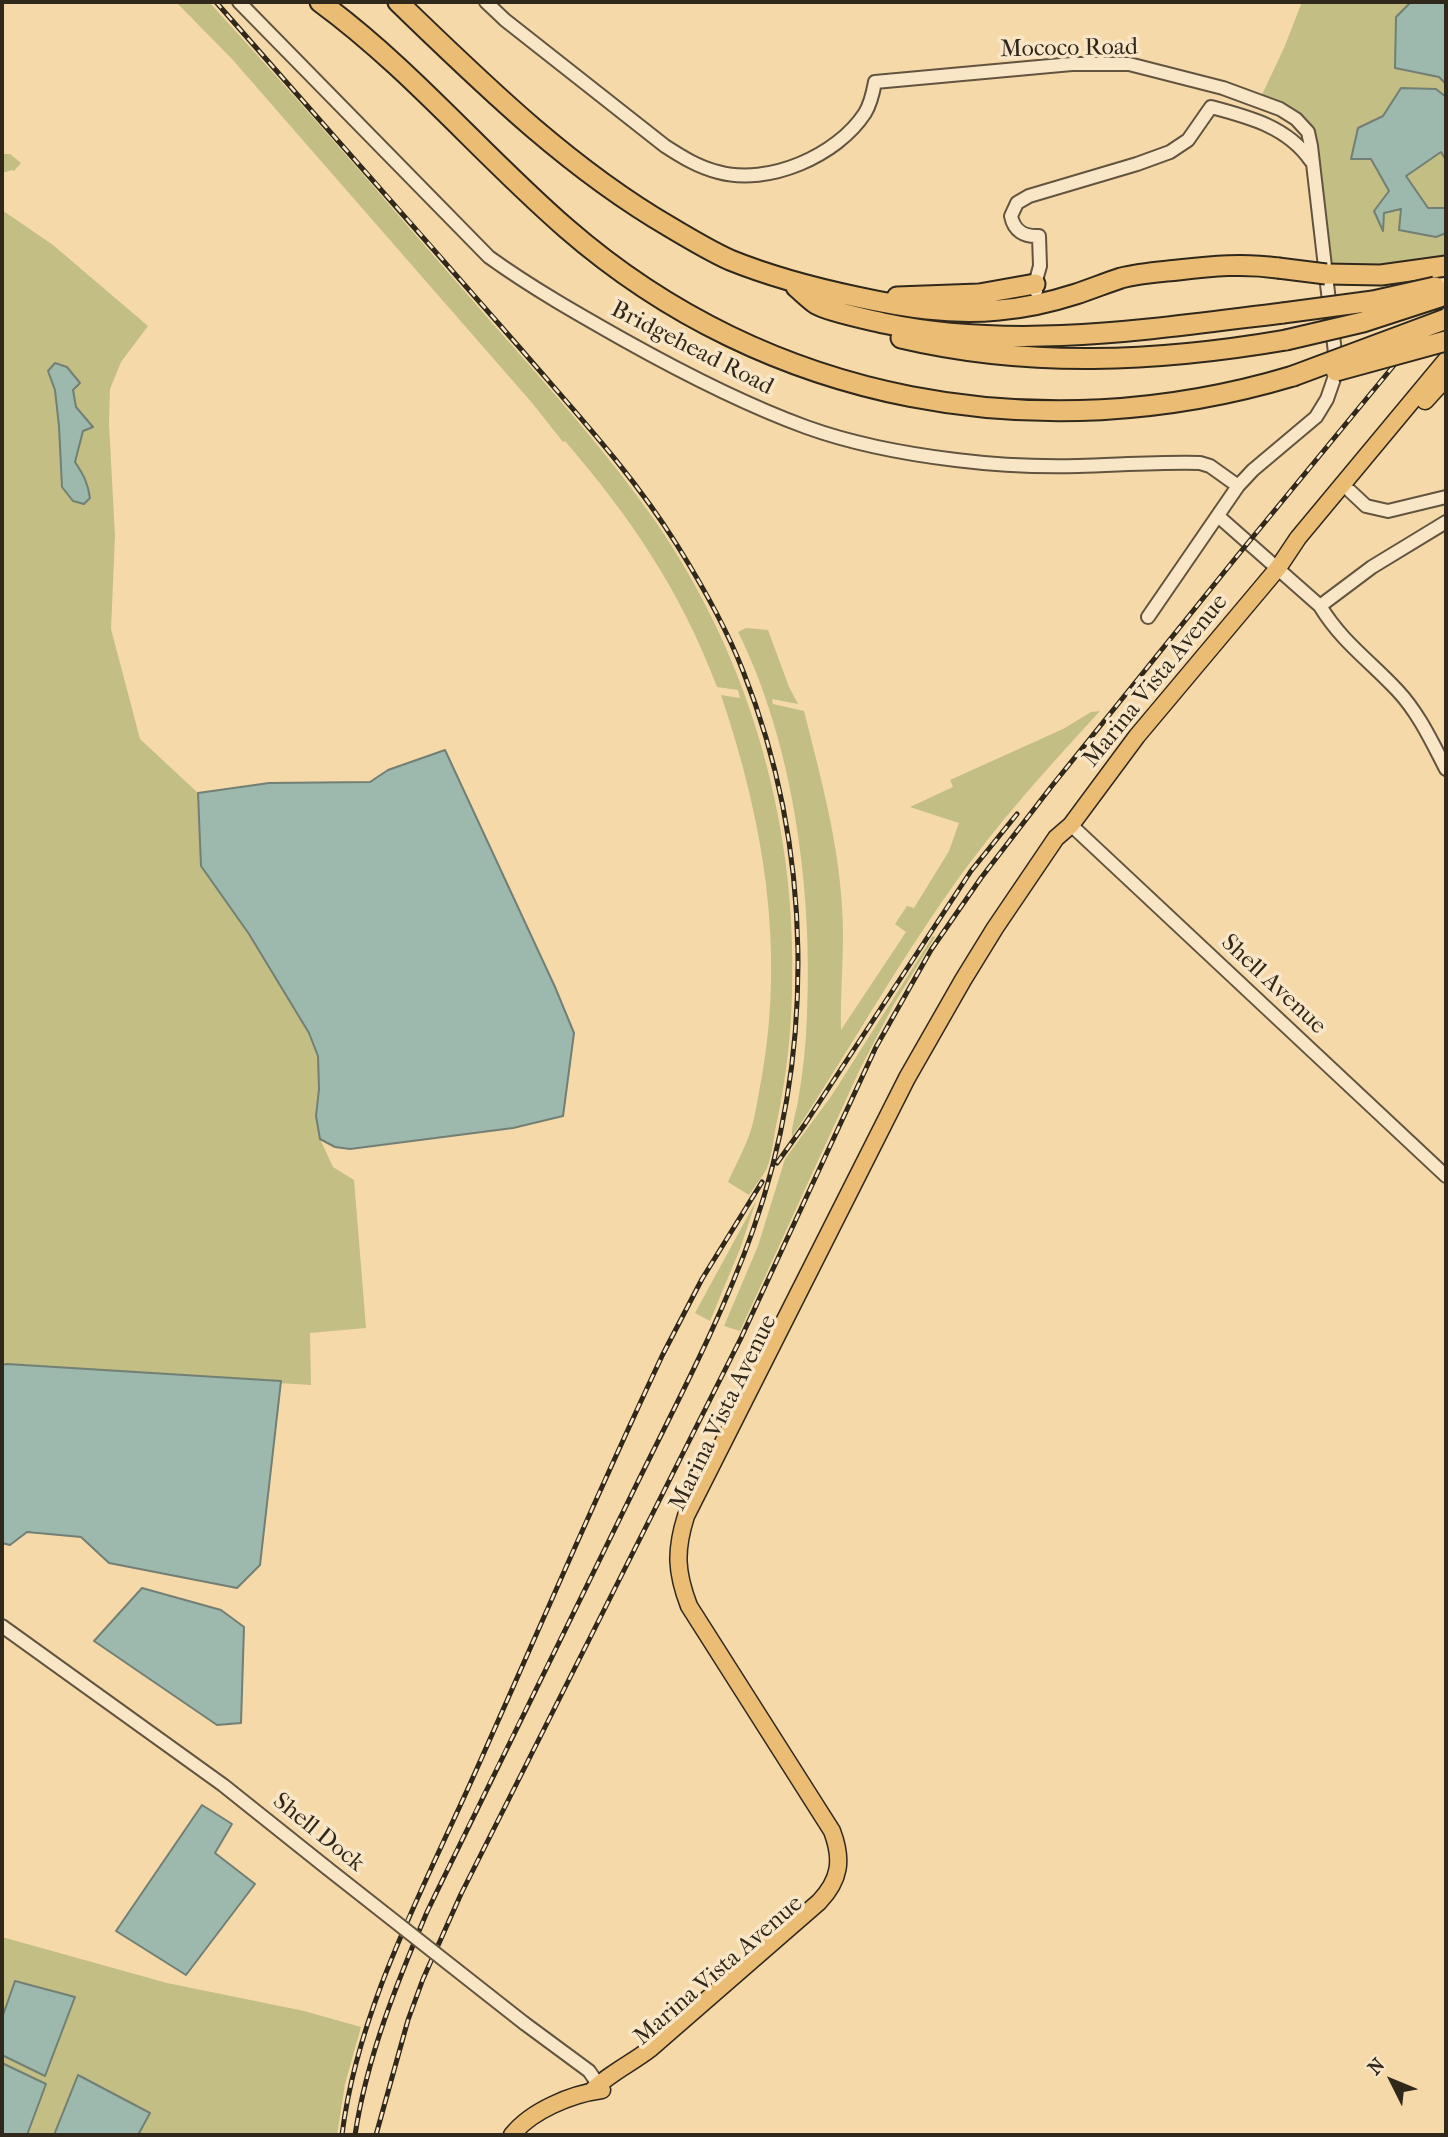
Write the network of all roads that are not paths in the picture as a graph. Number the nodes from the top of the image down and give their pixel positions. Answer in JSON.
{"nodes":[{"id":1,"x":239,"y":2,"type":"edge"},
{"id":2,"x":320,"y":2,"type":"edge"},
{"id":3,"x":398,"y":2,"type":"edge"},
{"id":4,"x":486,"y":2,"type":"edge"},
{"id":5,"x":1312,"y":161,"type":"junction"},
{"id":6,"x":1446,"y":266,"type":"edge"},
{"id":7,"x":790,"y":281,"type":"junction"},
{"id":8,"x":1035,"y":284,"type":"junction"},
{"id":9,"x":1446,"y":284,"type":"edge"},
{"id":10,"x":1446,"y":295,"type":"edge"},
{"id":11,"x":867,"y":299,"type":"junction"},
{"id":12,"x":1038,"y":304,"type":"junction"},
{"id":13,"x":840,"y":312,"type":"junction"},
{"id":14,"x":1446,"y":319,"type":"edge"},
{"id":15,"x":1446,"y":341,"type":"edge"},
{"id":16,"x":1446,"y":360,"type":"edge"},
{"id":17,"x":1293,"y":376,"type":"junction"},
{"id":18,"x":1446,"y":378,"type":"edge"},
{"id":19,"x":1238,"y":486,"type":"junction"},
{"id":20,"x":1350,"y":491,"type":"junction"},
{"id":21,"x":1446,"y":497,"type":"edge"},
{"id":22,"x":1218,"y":516,"type":"junction"},
{"id":23,"x":1446,"y":522,"type":"edge"},
{"id":24,"x":1278,"y":568,"type":"junction"},
{"id":25,"x":1320,"y":606,"type":"junction"},
{"id":26,"x":1148,"y":617,"type":"dead end"},
{"id":27,"x":1446,"y":769,"type":"edge"},
{"id":28,"x":1071,"y":825,"type":"junction"},
{"id":29,"x":1446,"y":1176,"type":"edge"},
{"id":30,"x":2,"y":1626,"type":"edge"},
{"id":31,"x":594,"y":2088,"type":"junction"},
{"id":32,"x":512,"y":2135,"type":"edge"}],
"edges":[{"from":1,"to":19,"type":"street","name":"Bridgehead Road"},
{"from":2,"to":17,"type":"highway"},
{"from":3,"to":7,"type":"highway"},
{"from":4,"to":5,"type":"street","name":"Mococo Road"},
{"from":5,"to":8,"type":"street"},
{"from":5,"to":19,"type":"street","name":"Mococo Road"},
{"from":6,"to":12,"type":"highway","bridge":true},
{"from":7,"to":11,"type":"highway"},
{"from":7,"to":13,"type":"highway"},
{"from":8,"to":11,"type":"highway"},
{"from":8,"to":12,"type":"street"},
{"from":9,"to":13,"type":"highway","bridge":true},
{"from":10,"to":13,"type":"highway","bridge":true},
{"from":11,"to":12,"type":"highway"},
{"from":14,"to":17,"type":"highway","bridge":true},
{"from":15,"to":17,"type":"highway","bridge":true},
{"from":16,"to":24,"type":"main road","name":"Marina Vista Avenue"},
{"from":18,"to":20,"type":"main road","name":"Marina Vista Avenue"},
{"from":19,"to":22,"type":"street","name":"Mococo Road"},
{"from":20,"to":21,"type":"street"},
{"from":20,"to":24,"type":"main road","name":"Marina Vista Avenue"},
{"from":22,"to":24,"type":"street"},
{"from":22,"to":26,"type":"street","name":"Mococo Road"},
{"from":23,"to":25,"type":"street"},
{"from":24,"to":25,"type":"street"},
{"from":24,"to":28,"type":"main road","name":"Marina Vista Avenue"},
{"from":25,"to":27,"type":"street"},
{"from":28,"to":29,"type":"street","name":"Shell Avenue"},
{"from":28,"to":31,"type":"main road","name":"Marina Vista Avenue"},
{"from":30,"to":31,"type":"street","name":"Shell Dock","bridge":true},
{"from":31,"to":32,"type":"main road","name":"Marina Vista Avenue"}]}
